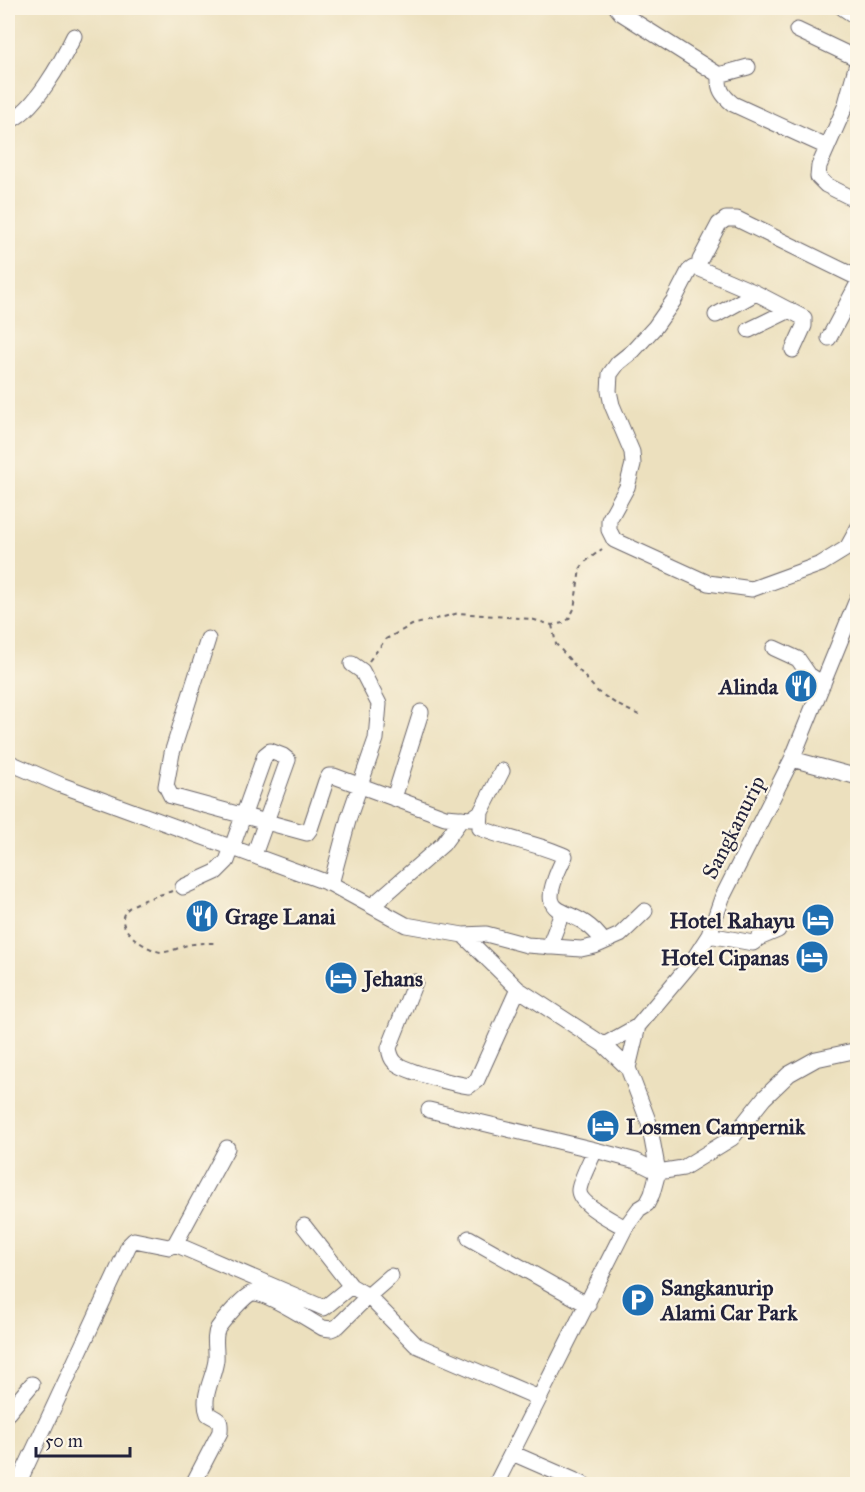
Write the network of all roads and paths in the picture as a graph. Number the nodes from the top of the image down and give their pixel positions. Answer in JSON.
{"nodes":[{"id":1,"x":617,"y":8,"type":"edge"},
{"id":2,"x":843,"y":8,"type":"edge"},
{"id":3,"x":858,"y":18,"type":"edge"},
{"id":4,"x":798,"y":30,"type":"dead end"},
{"id":5,"x":75,"y":36,"type":"dead end"},
{"id":6,"x":858,"y":59,"type":"edge"},
{"id":7,"x":748,"y":67,"type":"dead end"},
{"id":8,"x":719,"y":75,"type":"junction"},
{"id":9,"x":8,"y":121,"type":"edge"},
{"id":10,"x":826,"y":147,"type":"junction"},
{"id":11,"x":858,"y":201,"type":"edge"},
{"id":12,"x":700,"y":260,"type":"dead end"},
{"id":13,"x":858,"y":278,"type":"edge"},
{"id":14,"x":858,"y":283,"type":"edge"},
{"id":15,"x":756,"y":293,"type":"junction"},
{"id":16,"x":790,"y":310,"type":"junction"},
{"id":17,"x":716,"y":315,"type":"dead end"},
{"id":18,"x":749,"y":330,"type":"dead end"},
{"id":19,"x":829,"y":338,"type":"dead end"},
{"id":20,"x":793,"y":350,"type":"dead end"},
{"id":21,"x":858,"y":528,"type":"edge"},
{"id":22,"x":614,"y":540,"type":"junction"},
{"id":23,"x":852,"y":550,"type":"edge"},
{"id":24,"x":858,"y":597,"type":"edge"},
{"id":25,"x":552,"y":625,"type":"junction"},
{"id":26,"x":208,"y":639,"type":"dead end"},
{"id":27,"x":774,"y":648,"type":"dead end"},
{"id":28,"x":357,"y":667,"type":"joint"},
{"id":29,"x":823,"y":684,"type":"junction"},
{"id":30,"x":421,"y":712,"type":"dead end"},
{"id":31,"x":643,"y":717,"type":"dead end"},
{"id":32,"x":792,"y":759,"type":"junction"},
{"id":33,"x":8,"y":762,"type":"edge"},
{"id":34,"x":502,"y":771,"type":"dead end"},
{"id":35,"x":858,"y":777,"type":"edge"},
{"id":36,"x":360,"y":785,"type":"junction"},
{"id":37,"x":394,"y":798,"type":"junction"},
{"id":38,"x":481,"y":812,"type":"junction"},
{"id":39,"x":243,"y":815,"type":"junction"},
{"id":40,"x":462,"y":818,"type":"junction"},
{"id":41,"x":266,"y":823,"type":"junction"},
{"id":42,"x":231,"y":846,"type":"junction"},
{"id":43,"x":254,"y":855,"type":"junction"},
{"id":44,"x":331,"y":884,"type":"junction"},
{"id":45,"x":183,"y":887,"type":"joint"},
{"id":46,"x":372,"y":906,"type":"junction"},
{"id":47,"x":645,"y":911,"type":"dead end"},
{"id":48,"x":562,"y":913,"type":"junction"},
{"id":49,"x":778,"y":930,"type":"dead end"},
{"id":50,"x":464,"y":935,"type":"junction"},
{"id":51,"x":709,"y":935,"type":"junction"},
{"id":52,"x":603,"y":941,"type":"junction"},
{"id":53,"x":216,"y":943,"type":"dead end"},
{"id":54,"x":549,"y":946,"type":"junction"},
{"id":55,"x":416,"y":982,"type":"dead end"},
{"id":56,"x":518,"y":988,"type":"junction"},
{"id":57,"x":638,"y":1026,"type":"junction"},
{"id":58,"x":603,"y":1045,"type":"junction"},
{"id":59,"x":858,"y":1050,"type":"edge"},
{"id":60,"x":628,"y":1068,"type":"junction"},
{"id":61,"x":429,"y":1110,"type":"dead end"},
{"id":62,"x":227,"y":1148,"type":"dead end"},
{"id":63,"x":595,"y":1150,"type":"junction"},
{"id":64,"x":658,"y":1172,"type":"junction"},
{"id":65,"x":304,"y":1226,"type":"dead end"},
{"id":66,"x":625,"y":1228,"type":"junction"},
{"id":67,"x":469,"y":1238,"type":"dead end"},
{"id":68,"x":175,"y":1244,"type":"junction"},
{"id":69,"x":391,"y":1276,"type":"dead end"},
{"id":70,"x":351,"y":1286,"type":"junction"},
{"id":71,"x":368,"y":1296,"type":"junction"},
{"id":72,"x":588,"y":1305,"type":"junction"},
{"id":73,"x":32,"y":1384,"type":"dead end"},
{"id":74,"x":539,"y":1398,"type":"junction"},
{"id":75,"x":8,"y":1413,"type":"edge"},
{"id":76,"x":512,"y":1453,"type":"junction"},
{"id":77,"x":18,"y":1485,"type":"edge"},
{"id":78,"x":193,"y":1485,"type":"edge"},
{"id":79,"x":496,"y":1485,"type":"edge"},
{"id":80,"x":582,"y":1485,"type":"edge"}],
"edges":[{"from":1,"to":8,"type":"street"},
{"from":2,"to":3,"type":"street"},
{"from":4,"to":6,"type":"street"},
{"from":5,"to":9,"type":"street"},
{"from":6,"to":10,"type":"street"},
{"from":7,"to":8,"type":"street"},
{"from":8,"to":10,"type":"street"},
{"from":10,"to":11,"type":"street"},
{"from":12,"to":13,"type":"street"},
{"from":14,"to":19,"type":"street"},
{"from":15,"to":16,"type":"street"},
{"from":15,"to":17,"type":"street"},
{"from":15,"to":22,"type":"street"},
{"from":16,"to":18,"type":"street"},
{"from":16,"to":20,"type":"street"},
{"from":21,"to":23,"type":"street"},
{"from":22,"to":23,"type":"street"},
{"from":22,"to":25,"type":"path"},
{"from":24,"to":29,"type":"street","name":"Sangkanurip"},
{"from":25,"to":28,"type":"path"},
{"from":25,"to":31,"type":"path"},
{"from":26,"to":39,"type":"street"},
{"from":27,"to":29,"type":"street"},
{"from":28,"to":36,"type":"street"},
{"from":29,"to":32,"type":"street","name":"Sangkanurip"},
{"from":30,"to":37,"type":"street"},
{"from":32,"to":35,"type":"street"},
{"from":32,"to":51,"type":"street","name":"Sangkanurip"},
{"from":33,"to":42,"type":"street"},
{"from":34,"to":38,"type":"street"},
{"from":36,"to":37,"type":"street"},
{"from":36,"to":41,"type":"street"},
{"from":36,"to":44,"type":"street"},
{"from":37,"to":40,"type":"street"},
{"from":38,"to":40,"type":"street"},
{"from":38,"to":48,"type":"street"},
{"from":39,"to":41,"type":"street"},
{"from":39,"to":41,"type":"street"},
{"from":39,"to":42,"type":"street"},
{"from":40,"to":46,"type":"street"},
{"from":41,"to":43,"type":"street"},
{"from":42,"to":43,"type":"street"},
{"from":42,"to":45,"type":"street"},
{"from":43,"to":44,"type":"street"},
{"from":44,"to":46,"type":"street"},
{"from":45,"to":53,"type":"path"},
{"from":46,"to":50,"type":"street"},
{"from":47,"to":52,"type":"street"},
{"from":48,"to":52,"type":"street"},
{"from":48,"to":54,"type":"street"},
{"from":49,"to":51,"type":"street"},
{"from":50,"to":54,"type":"street"},
{"from":50,"to":56,"type":"street"},
{"from":51,"to":57,"type":"street","name":"Sangkanurip"},
{"from":52,"to":54,"type":"street"},
{"from":55,"to":56,"type":"street"},
{"from":56,"to":58,"type":"street"},
{"from":57,"to":58,"type":"street","name":"Sangkanurip"},
{"from":57,"to":60,"type":"street"},
{"from":58,"to":60,"type":"street"},
{"from":59,"to":64,"type":"street"},
{"from":60,"to":64,"type":"street"},
{"from":61,"to":63,"type":"street"},
{"from":62,"to":68,"type":"street"},
{"from":63,"to":64,"type":"street"},
{"from":63,"to":66,"type":"street"},
{"from":64,"to":66,"type":"street"},
{"from":65,"to":70,"type":"street"},
{"from":66,"to":72,"type":"street"},
{"from":67,"to":72,"type":"street"},
{"from":68,"to":70,"type":"street"},
{"from":68,"to":77,"type":"street"},
{"from":69,"to":71,"type":"street"},
{"from":70,"to":71,"type":"street"},
{"from":71,"to":74,"type":"street"},
{"from":71,"to":78,"type":"street"},
{"from":72,"to":74,"type":"street"},
{"from":73,"to":75,"type":"street"},
{"from":74,"to":76,"type":"street"},
{"from":76,"to":79,"type":"street"},
{"from":76,"to":80,"type":"street"}]}
